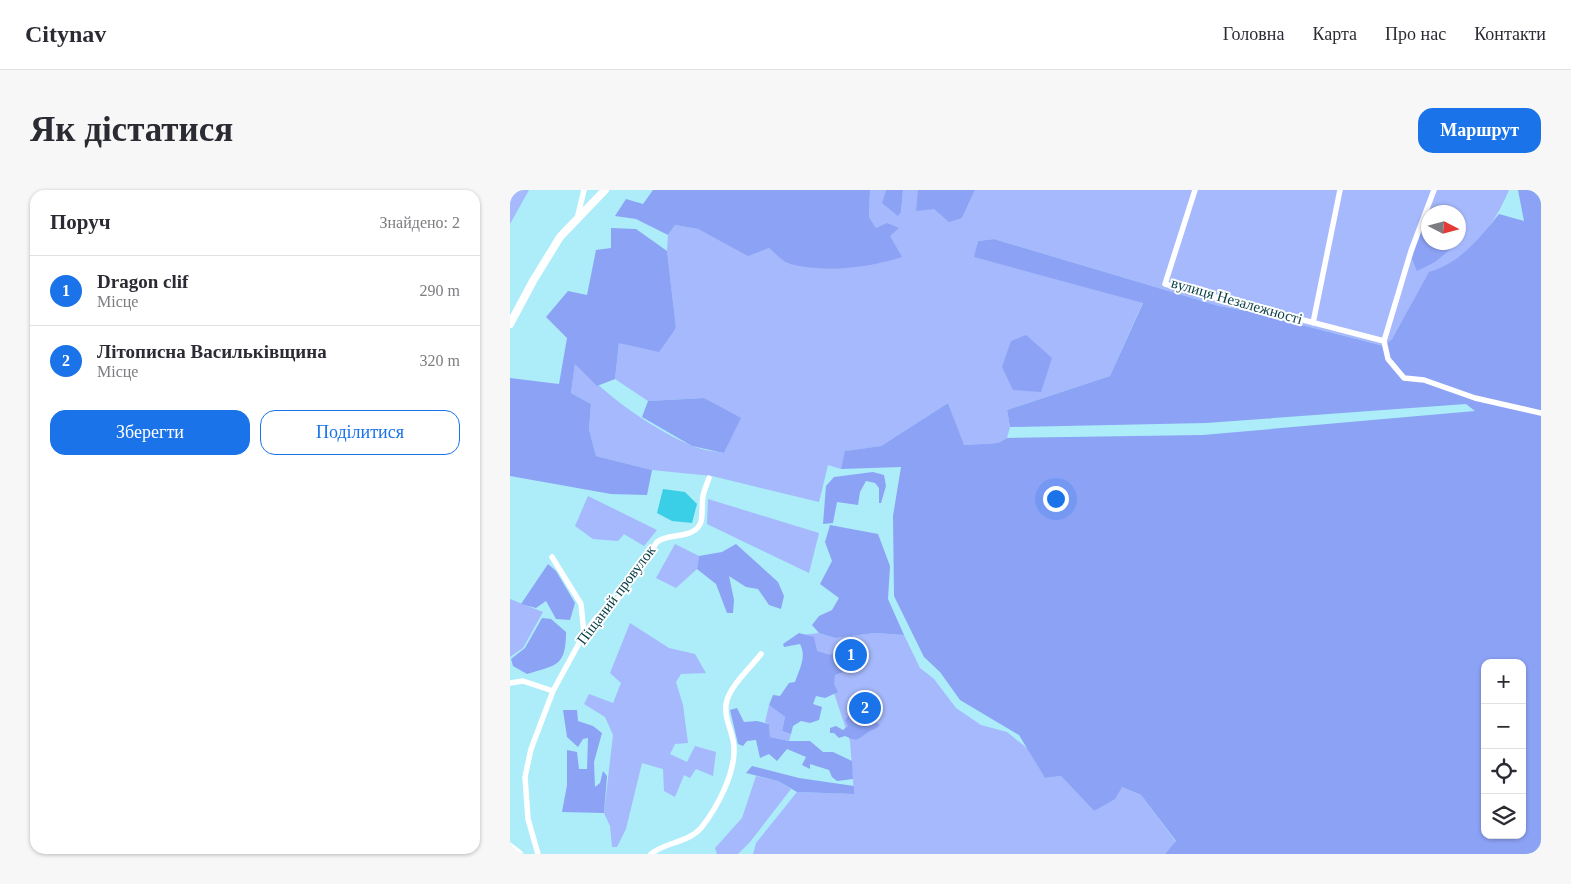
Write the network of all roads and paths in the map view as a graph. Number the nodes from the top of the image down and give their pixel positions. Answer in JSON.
{"nodes":[{"id":1,"x":584,"y":190,"type":"edge"},
{"id":2,"x":605,"y":190,"type":"edge"},
{"id":3,"x":1195,"y":190,"type":"edge"},
{"id":4,"x":1340,"y":190,"type":"edge"},
{"id":5,"x":1434,"y":190,"type":"edge"},
{"id":6,"x":578,"y":215,"type":"junction"},
{"id":7,"x":1313,"y":323,"type":"junction"},
{"id":8,"x":510,"y":324,"type":"edge"},
{"id":9,"x":1384,"y":341,"type":"junction"},
{"id":10,"x":1541,"y":413,"type":"edge"},
{"id":11,"x":709,"y":478,"type":"dead end"},
{"id":12,"x":552,"y":557,"type":"dead end"},
{"id":13,"x":584,"y":634,"type":"junction"},
{"id":14,"x":761,"y":654,"type":"dead end"},
{"id":15,"x":510,"y":683,"type":"edge"},
{"id":16,"x":553,"y":691,"type":"junction"},
{"id":17,"x":510,"y":847,"type":"edge"},
{"id":18,"x":519,"y":854,"type":"edge"},
{"id":19,"x":538,"y":854,"type":"edge"},
{"id":20,"x":650,"y":854,"type":"edge"}],
"edges":[{"from":1,"to":6,"type":"street"},
{"from":2,"to":6,"type":"street"},
{"from":3,"to":7,"type":"street","name":"вулиця Незалежності"},
{"from":4,"to":7,"type":"street"},
{"from":5,"to":9,"type":"street"},
{"from":6,"to":8,"type":"street"},
{"from":7,"to":9,"type":"street"},
{"from":9,"to":10,"type":"street"},
{"from":11,"to":13,"type":"street","name":"Піщаний провулок"},
{"from":12,"to":13,"type":"street"},
{"from":13,"to":16,"type":"street","name":"Піщаний провулок"},
{"from":14,"to":20,"type":"street"},
{"from":15,"to":16,"type":"street"},
{"from":16,"to":19,"type":"street","name":"Піщаний провулок"},
{"from":17,"to":18,"type":"street"}]}
